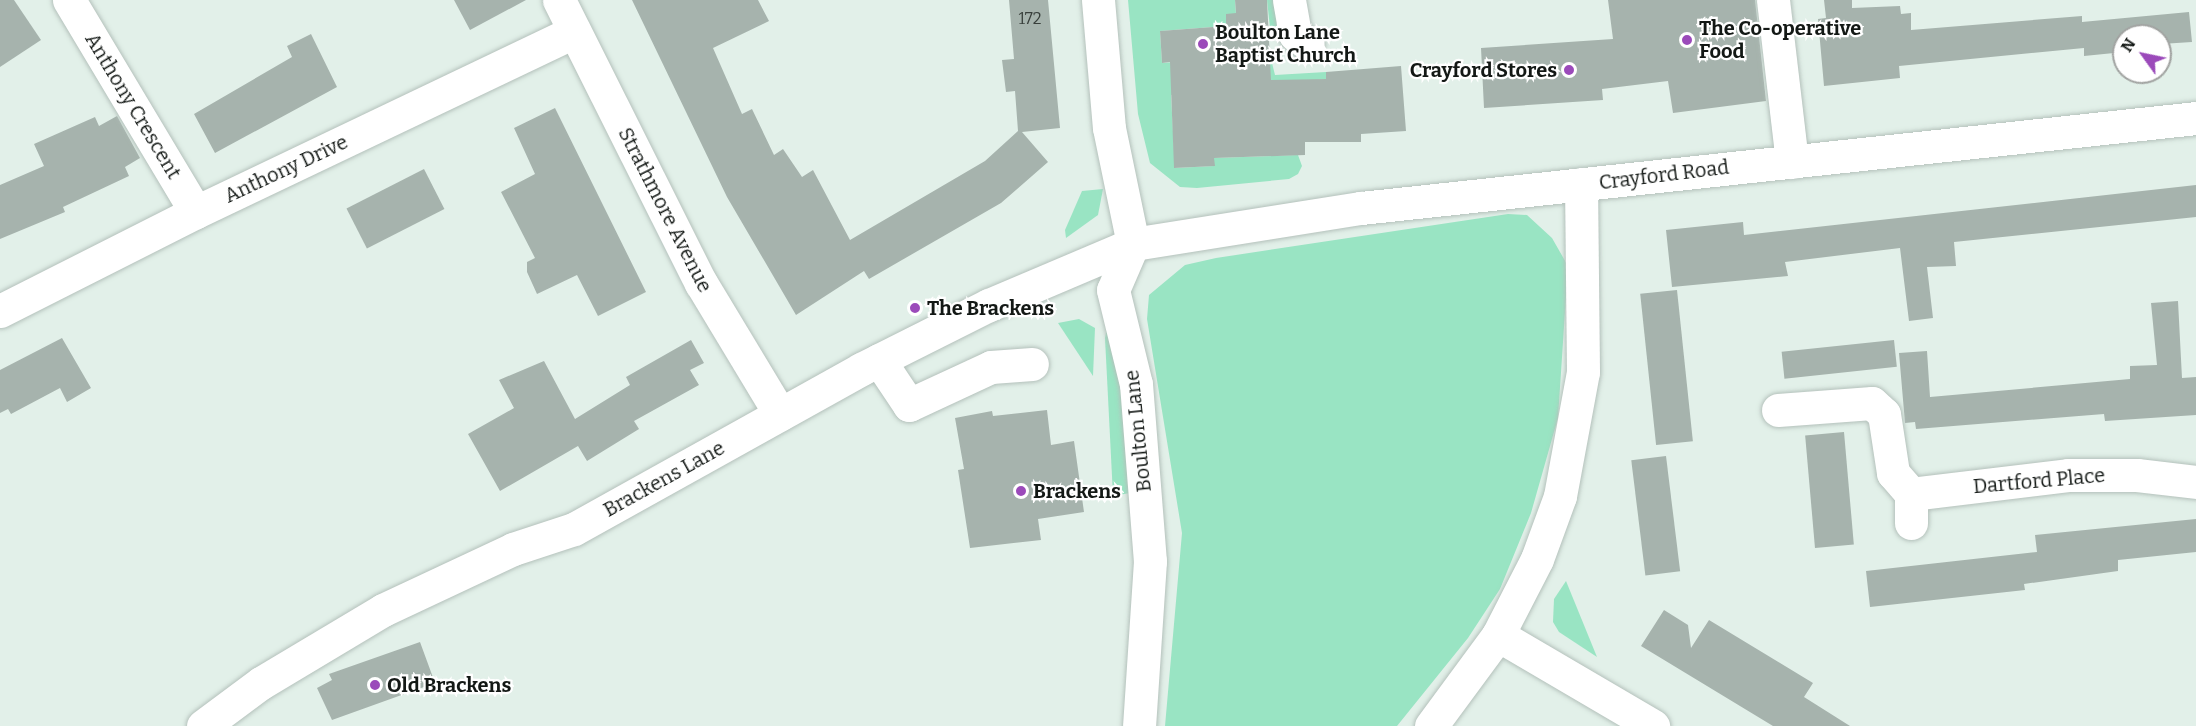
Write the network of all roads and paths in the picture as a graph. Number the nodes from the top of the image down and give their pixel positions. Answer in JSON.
{"nodes":[{"id":1,"x":69,"y":0,"type":"edge"},
{"id":2,"x":559,"y":0,"type":"edge"},
{"id":3,"x":1098,"y":0,"type":"edge"},
{"id":4,"x":1290,"y":0,"type":"edge"},
{"id":5,"x":1773,"y":0,"type":"edge"},
{"id":6,"x":574,"y":32,"type":"junction"},
{"id":7,"x":1308,"y":44,"type":"dead end"},
{"id":8,"x":2196,"y":118,"type":"edge"},
{"id":9,"x":1792,"y":162,"type":"junction"},
{"id":10,"x":1581,"y":184,"type":"junction"},
{"id":11,"x":196,"y":212,"type":"junction"},
{"id":12,"x":1133,"y":244,"type":"junction"},
{"id":13,"x":0,"y":310,"type":"edge"},
{"id":14,"x":879,"y":360,"type":"junction"},
{"id":15,"x":1032,"y":364,"type":"dead end"},
{"id":16,"x":1778,"y":410,"type":"dead end"},
{"id":17,"x":780,"y":414,"type":"junction"},
{"id":18,"x":2196,"y":482,"type":"edge"},
{"id":19,"x":1498,"y":635,"type":"junction"},
{"id":20,"x":204,"y":726,"type":"edge"},
{"id":21,"x":1139,"y":726,"type":"edge"},
{"id":22,"x":1431,"y":726,"type":"edge"},
{"id":23,"x":1653,"y":726,"type":"edge"}],
"edges":[{"from":1,"to":11,"type":"street","name":"Anthony Crescent"},
{"from":2,"to":6,"type":"street","name":"Strathmore Avenue"},
{"from":3,"to":12,"type":"street"},
{"from":4,"to":7,"type":"street"},
{"from":5,"to":9,"type":"street"},
{"from":6,"to":11,"type":"street","name":"Anthony Drive"},
{"from":6,"to":17,"type":"street","name":"Strathmore Avenue"},
{"from":8,"to":9,"type":"street","name":"Crayford Road"},
{"from":9,"to":10,"type":"street","name":"Crayford Road"},
{"from":10,"to":12,"type":"street","name":"Crayford Road"},
{"from":10,"to":19,"type":"street"},
{"from":11,"to":13,"type":"street","name":"Anthony Drive"},
{"from":12,"to":14,"type":"street","name":"Brackens Lane"},
{"from":12,"to":21,"type":"street","name":"Boulton Lane"},
{"from":14,"to":15,"type":"street"},
{"from":14,"to":17,"type":"street","name":"Brackens Lane"},
{"from":16,"to":18,"type":"street","name":"Dartford Place"},
{"from":17,"to":20,"type":"street","name":"Brackens Lane"},
{"from":19,"to":22,"type":"street"},
{"from":19,"to":23,"type":"street"}]}
